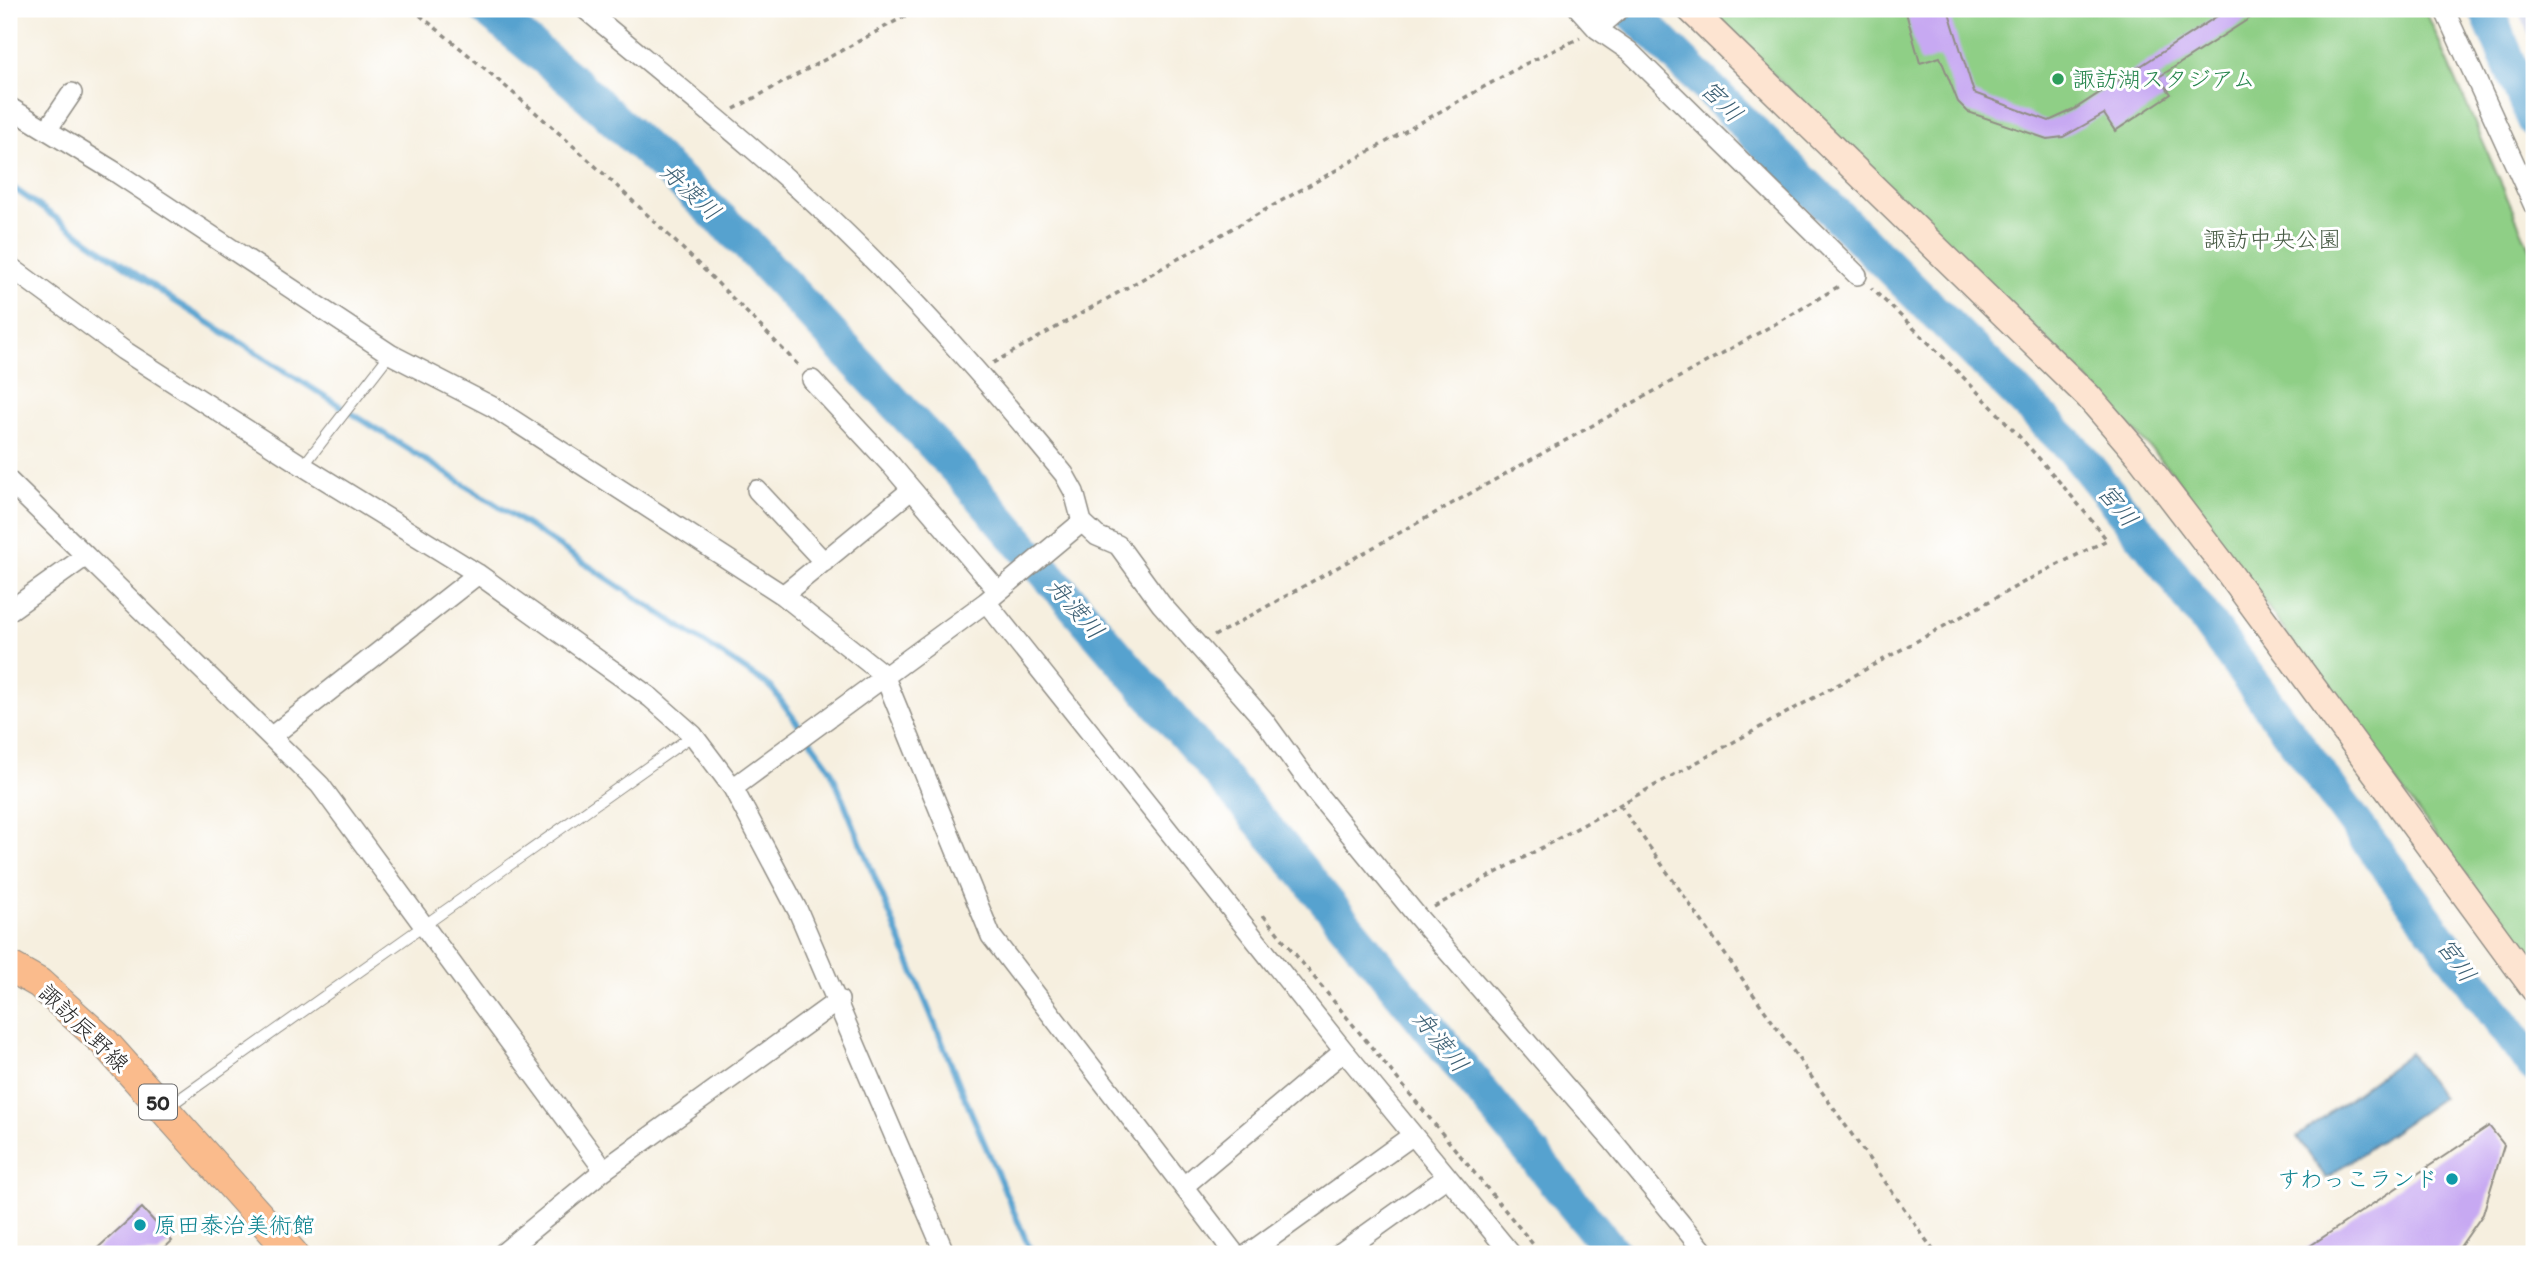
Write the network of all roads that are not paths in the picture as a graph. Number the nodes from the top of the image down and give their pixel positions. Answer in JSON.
{"nodes":[{"id":1,"x":585,"y":9,"type":"edge"},
{"id":2,"x":1579,"y":9,"type":"edge"},
{"id":3,"x":1620,"y":9,"type":"edge"},
{"id":4,"x":1690,"y":9,"type":"edge"},
{"id":5,"x":2444,"y":9,"type":"edge"},
{"id":6,"x":1601,"y":26,"type":"junction"},
{"id":7,"x":72,"y":93,"type":"dead end"},
{"id":8,"x":9,"y":107,"type":"edge"},
{"id":9,"x":47,"y":130,"type":"junction"},
{"id":10,"x":2534,"y":206,"type":"edge"},
{"id":11,"x":9,"y":266,"type":"edge"},
{"id":12,"x":1857,"y":275,"type":"road end"},
{"id":13,"x":390,"y":354,"type":"junction"},
{"id":14,"x":812,"y":380,"type":"road end"},
{"id":15,"x":303,"y":467,"type":"junction"},
{"id":16,"x":9,"y":481,"type":"edge"},
{"id":17,"x":757,"y":490,"type":"dead end"},
{"id":18,"x":911,"y":490,"type":"junction"},
{"id":19,"x":1077,"y":525,"type":"junction"},
{"id":20,"x":86,"y":556,"type":"junction"},
{"id":21,"x":824,"y":562,"type":"junction"},
{"id":22,"x":478,"y":574,"type":"junction"},
{"id":23,"x":997,"y":592,"type":"junction"},
{"id":24,"x":783,"y":595,"type":"junction"},
{"id":25,"x":9,"y":611,"type":"edge"},
{"id":26,"x":884,"y":675,"type":"junction"},
{"id":27,"x":694,"y":735,"type":"junction"},
{"id":28,"x":272,"y":736,"type":"junction"},
{"id":29,"x":733,"y":788,"type":"junction"},
{"id":30,"x":424,"y":923,"type":"junction"},
{"id":31,"x":9,"y":966,"type":"edge"},
{"id":32,"x":2534,"y":989,"type":"edge"},
{"id":33,"x":839,"y":1000,"type":"junction"},
{"id":34,"x":1344,"y":1051,"type":"junction"},
{"id":35,"x":164,"y":1110,"type":"junction"},
{"id":36,"x":1413,"y":1135,"type":"junction"},
{"id":37,"x":604,"y":1170,"type":"junction"},
{"id":38,"x":1447,"y":1177,"type":"junction"},
{"id":39,"x":1184,"y":1186,"type":"junction"},
{"id":40,"x":293,"y":1254,"type":"edge"},
{"id":41,"x":502,"y":1254,"type":"edge"},
{"id":42,"x":945,"y":1254,"type":"edge"},
{"id":43,"x":1235,"y":1254,"type":"edge"},
{"id":44,"x":1248,"y":1254,"type":"edge"},
{"id":45,"x":1339,"y":1254,"type":"edge"},
{"id":46,"x":1511,"y":1254,"type":"edge"},
{"id":47,"x":1706,"y":1254,"type":"edge"}],
"edges":[{"from":1,"to":19,"type":"street"},
{"from":2,"to":6,"type":"street"},
{"from":3,"to":6,"type":"street"},
{"from":4,"to":32,"type":"street"},
{"from":5,"to":10,"type":"street"},
{"from":6,"to":12,"type":"street"},
{"from":7,"to":9,"type":"street"},
{"from":8,"to":9,"type":"street"},
{"from":9,"to":13,"type":"street"},
{"from":11,"to":15,"type":"street"},
{"from":13,"to":15,"type":"lane"},
{"from":13,"to":24,"type":"street"},
{"from":14,"to":18,"type":"street"},
{"from":15,"to":22,"type":"street"},
{"from":16,"to":20,"type":"street"},
{"from":17,"to":21,"type":"street"},
{"from":18,"to":21,"type":"street"},
{"from":18,"to":23,"type":"street"},
{"from":19,"to":23,"type":"street"},
{"from":19,"to":47,"type":"street"},
{"from":20,"to":25,"type":"street"},
{"from":20,"to":28,"type":"street"},
{"from":21,"to":24,"type":"street"},
{"from":22,"to":27,"type":"street"},
{"from":22,"to":28,"type":"street"},
{"from":23,"to":26,"type":"street"},
{"from":23,"to":34,"type":"street"},
{"from":24,"to":26,"type":"street"},
{"from":26,"to":29,"type":"street"},
{"from":26,"to":39,"type":"street"},
{"from":27,"to":29,"type":"street"},
{"from":27,"to":30,"type":"lane"},
{"from":28,"to":30,"type":"street"},
{"from":29,"to":33,"type":"street"},
{"from":30,"to":35,"type":"lane"},
{"from":30,"to":37,"type":"street"},
{"from":31,"to":35,"type":"main road","name":"諏訪辰野線","number":"50"},
{"from":33,"to":37,"type":"street"},
{"from":33,"to":42,"type":"street"},
{"from":34,"to":36,"type":"street"},
{"from":34,"to":39,"type":"street"},
{"from":35,"to":40,"type":"main road","name":"諏訪辰野線","number":"50"},
{"from":36,"to":38,"type":"street"},
{"from":36,"to":44,"type":"street"},
{"from":37,"to":41,"type":"street"},
{"from":38,"to":45,"type":"street"},
{"from":38,"to":46,"type":"street"},
{"from":39,"to":43,"type":"street"}]}
